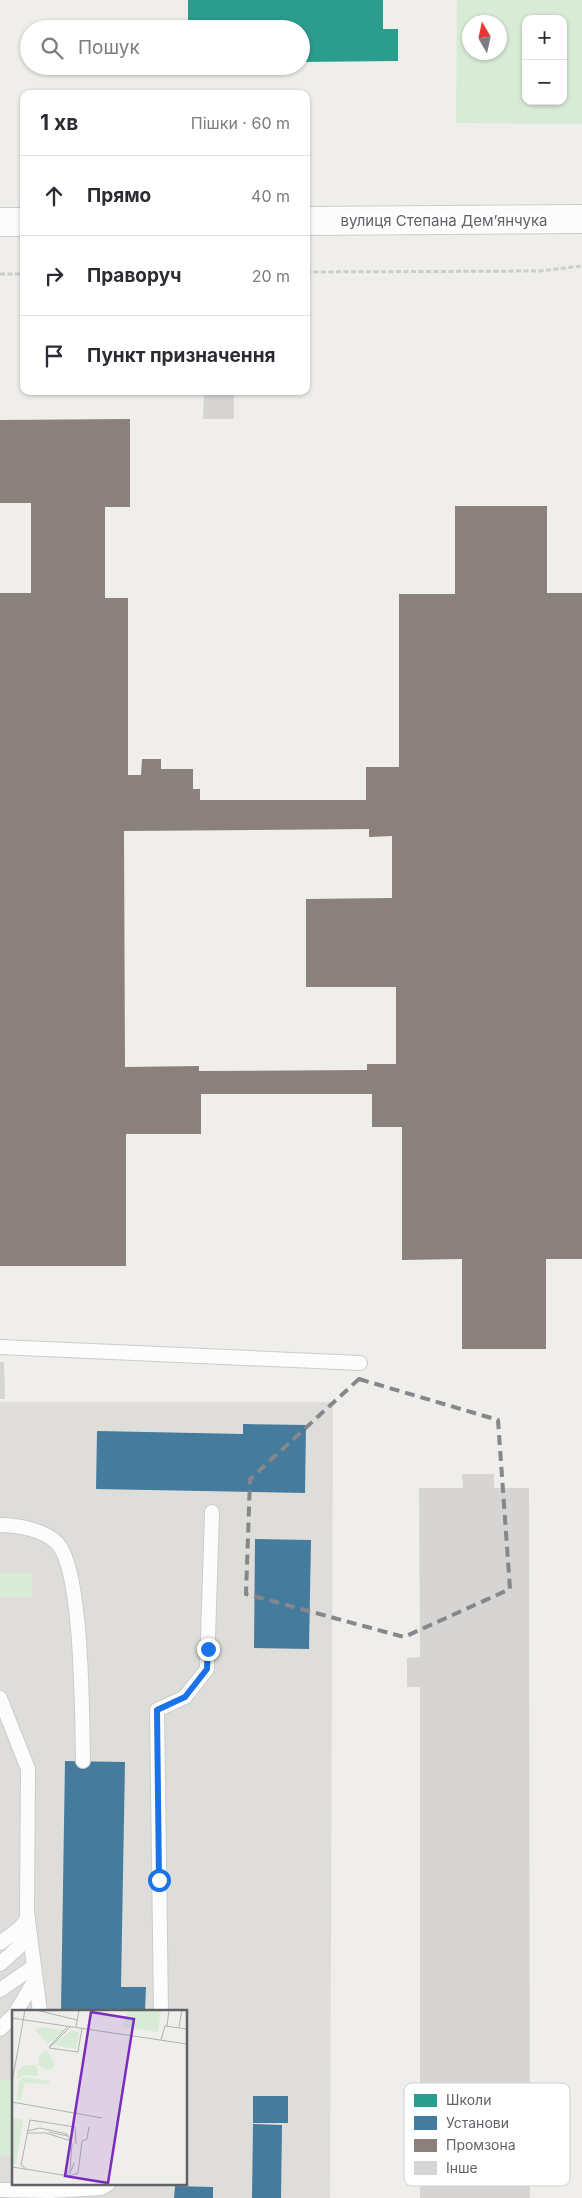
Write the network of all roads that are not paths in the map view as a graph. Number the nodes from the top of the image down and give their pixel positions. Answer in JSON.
{"nodes":[{"id":1,"x":582,"y":219,"type":"edge"},
{"id":2,"x":310,"y":221,"type":"edge"},
{"id":3,"x":0,"y":222,"type":"edge"},
{"id":4,"x":20,"y":222,"type":"edge"},
{"id":5,"x":0,"y":1347,"type":"edge"},
{"id":6,"x":360,"y":1363,"type":"dead end"},
{"id":7,"x":212,"y":1512,"type":"dead end"},
{"id":8,"x":0,"y":1525,"type":"edge"},
{"id":9,"x":0,"y":1699,"type":"edge"},
{"id":10,"x":0,"y":1722,"type":"edge"},
{"id":11,"x":19,"y":1746,"type":"junction"},
{"id":12,"x":83,"y":1761,"type":"dead end"},
{"id":13,"x":28,"y":1918,"type":"junction"},
{"id":14,"x":29,"y":1933,"type":"junction"},
{"id":15,"x":0,"y":1943,"type":"edge"},
{"id":16,"x":0,"y":1964,"type":"edge"},
{"id":17,"x":34,"y":1973,"type":"junction"},
{"id":18,"x":0,"y":1990,"type":"edge"},
{"id":19,"x":17,"y":2010,"type":"edge"},
{"id":20,"x":40,"y":2010,"type":"edge"},
{"id":21,"x":161,"y":2010,"type":"edge"},
{"id":22,"x":12,"y":2017,"type":"edge"},
{"id":23,"x":0,"y":2028,"type":"edge"},
{"id":24,"x":104,"y":2186,"type":"edge"},
{"id":25,"x":54,"y":2187,"type":"edge"},
{"id":26,"x":8,"y":2188,"type":"edge"}],
"edges":[{"from":1,"to":2,"type":"street","name":"вулиця Степана Демʼянчука"},
{"from":3,"to":4,"type":"street"},
{"from":5,"to":6,"type":"lane"},
{"from":7,"to":21,"type":"lane"},
{"from":8,"to":12,"type":"lane"},
{"from":9,"to":11,"type":"lane"},
{"from":10,"to":11,"type":"lane"},
{"from":11,"to":13,"type":"lane"},
{"from":13,"to":14,"type":"lane"},
{"from":13,"to":15,"type":"lane"},
{"from":14,"to":16,"type":"lane"},
{"from":14,"to":17,"type":"lane"},
{"from":17,"to":18,"type":"lane"},
{"from":17,"to":19,"type":"lane"},
{"from":17,"to":20,"type":"lane"},
{"from":22,"to":23,"type":"lane"},
{"from":24,"to":25,"type":"lane"},
{"from":25,"to":26,"type":"lane"}]}
